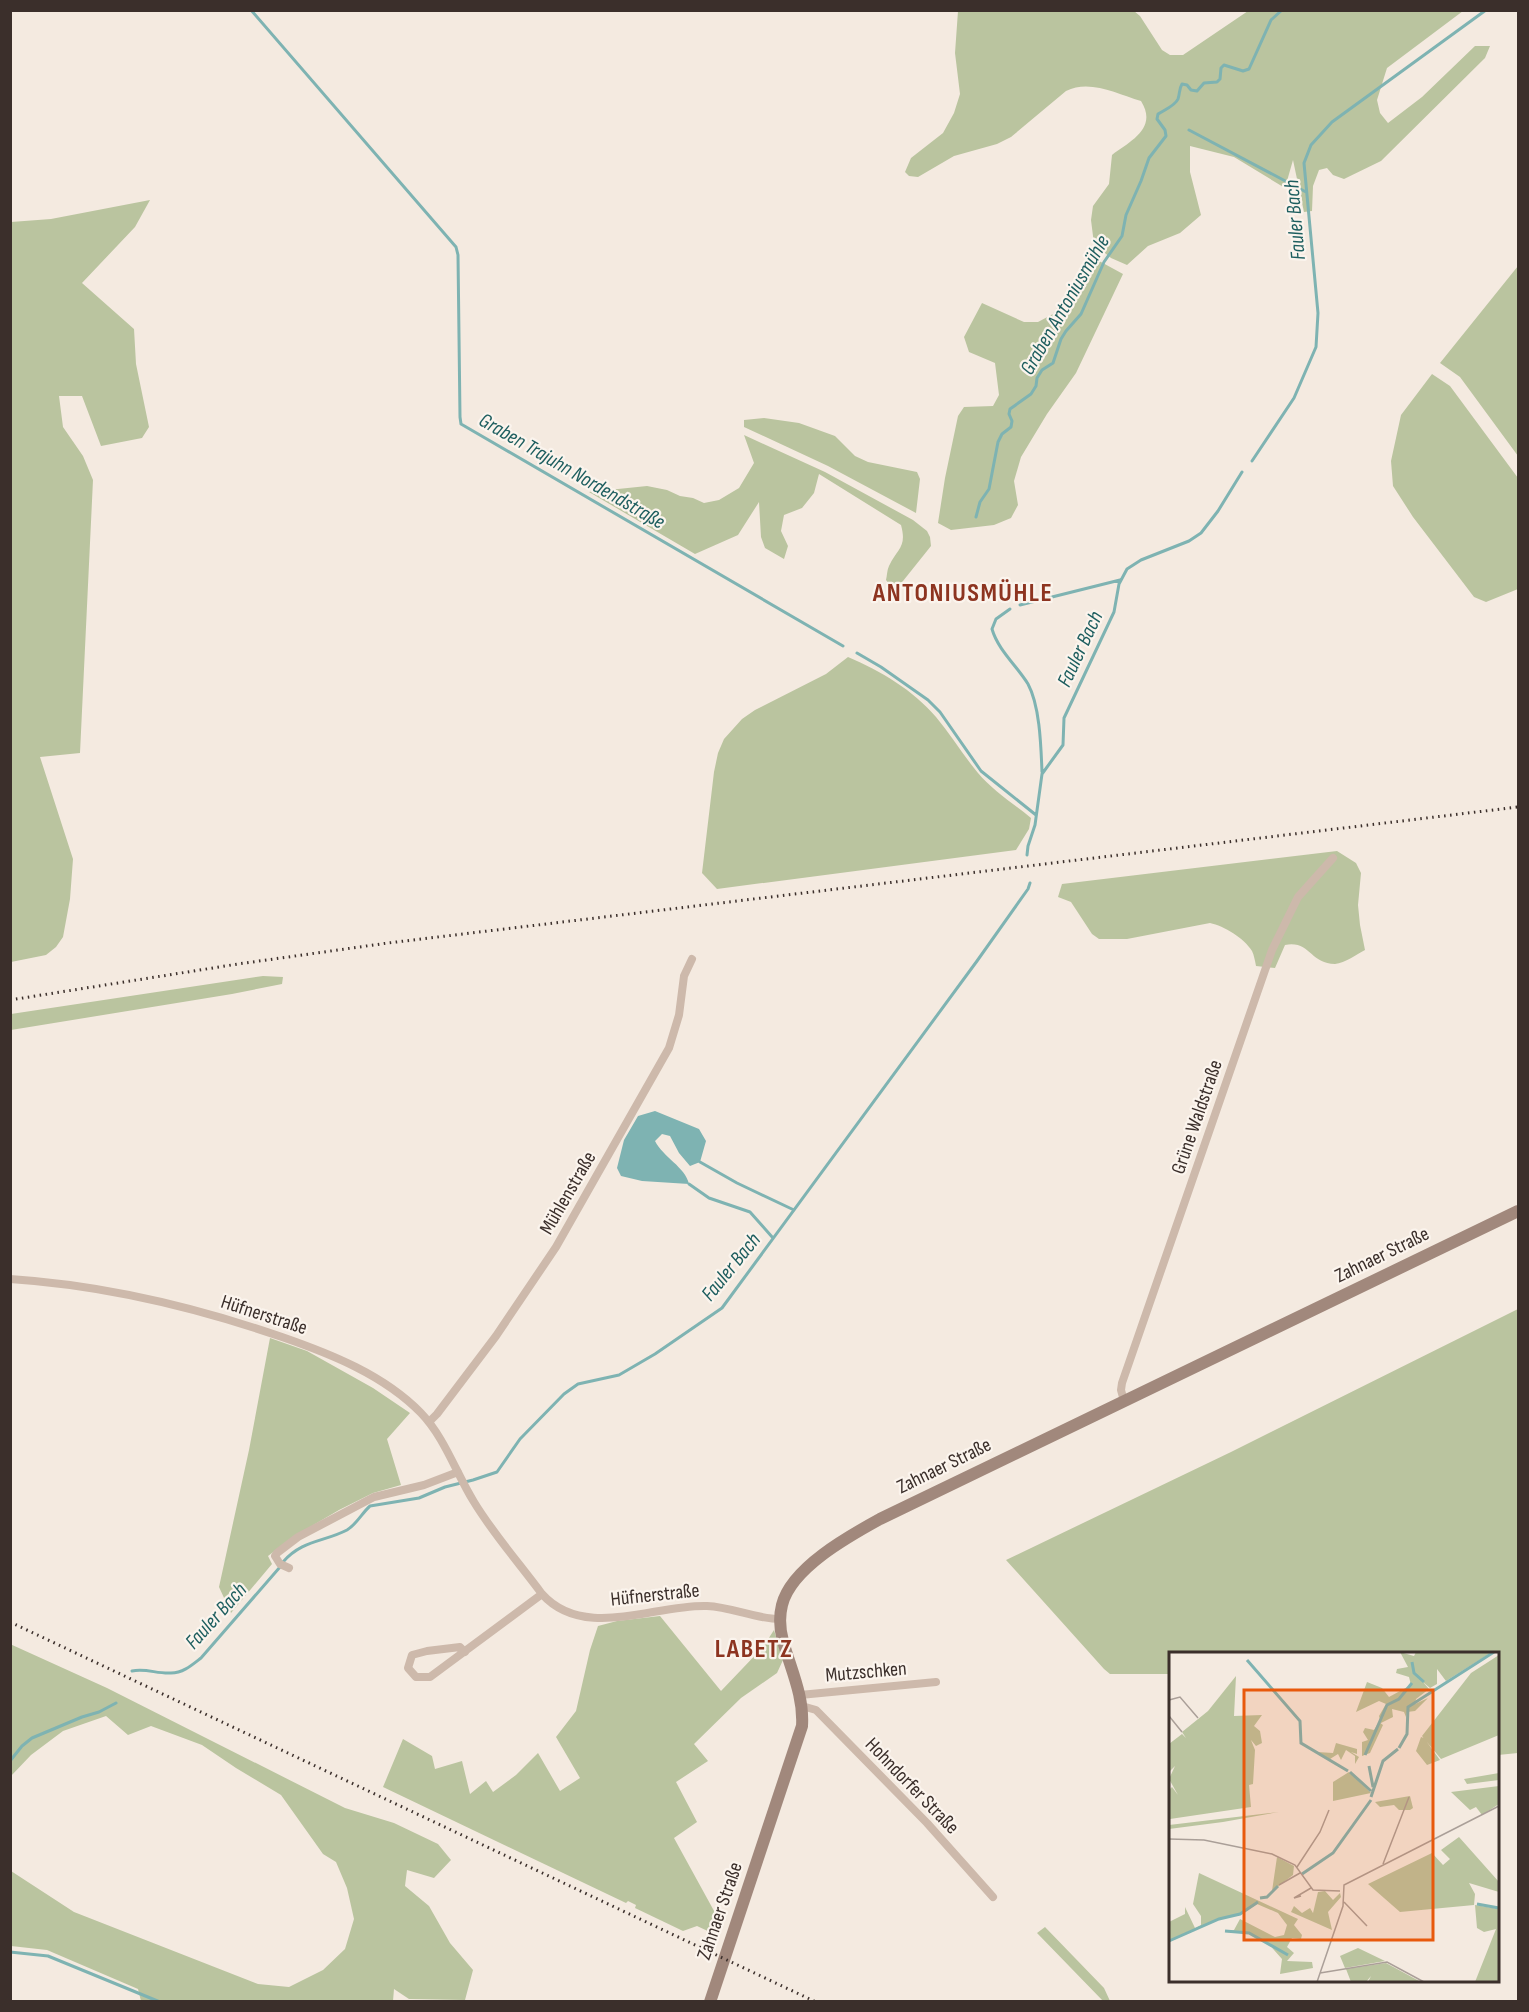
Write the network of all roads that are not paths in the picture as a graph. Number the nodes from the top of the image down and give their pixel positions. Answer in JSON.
{"nodes":[{"id":1,"x":1333,"y":858,"type":"dead end"},
{"id":2,"x":692,"y":959,"type":"dead end"},
{"id":3,"x":1518,"y":1211,"type":"edge"},
{"id":4,"x":10,"y":1279,"type":"edge"},
{"id":5,"x":1124,"y":1401,"type":"junction"},
{"id":6,"x":429,"y":1422,"type":"junction"},
{"id":7,"x":459,"y":1474,"type":"junction"},
{"id":8,"x":289,"y":1568,"type":"dead end"},
{"id":9,"x":542,"y":1594,"type":"junction"},
{"id":10,"x":780,"y":1619,"type":"junction"},
{"id":11,"x":465,"y":1652,"type":"junction"},
{"id":12,"x":936,"y":1682,"type":"dead end"},
{"id":13,"x":801,"y":1701,"type":"junction"},
{"id":14,"x":993,"y":1897,"type":"dead end"},
{"id":15,"x":710,"y":2001,"type":"edge"}],
"edges":[{"from":1,"to":5,"type":"street","name":"Grüne Waldstraße"},
{"from":2,"to":6,"type":"street","name":"Mühlenstraße"},
{"from":3,"to":5,"type":"main road","name":"Zahnaer Straße"},
{"from":4,"to":6,"type":"street","name":"Hüfnerstraße"},
{"from":5,"to":10,"type":"main road","name":"Zahnaer Straße"},
{"from":6,"to":7,"type":"street","name":"Hüfnerstraße"},
{"from":7,"to":8,"type":"street"},
{"from":7,"to":9,"type":"street","name":"Hüfnerstraße"},
{"from":9,"to":10,"type":"street","name":"Hüfnerstraße"},
{"from":9,"to":11,"type":"street"},
{"from":10,"to":13,"type":"main road","name":"Zahnaer Straße"},
{"from":11,"to":11,"type":"street"},
{"from":12,"to":13,"type":"street","name":"Mutzschken"},
{"from":13,"to":14,"type":"street","name":"Hohndorfer Straße"},
{"from":13,"to":15,"type":"main road","name":"Zahnaer Straße"}]}
